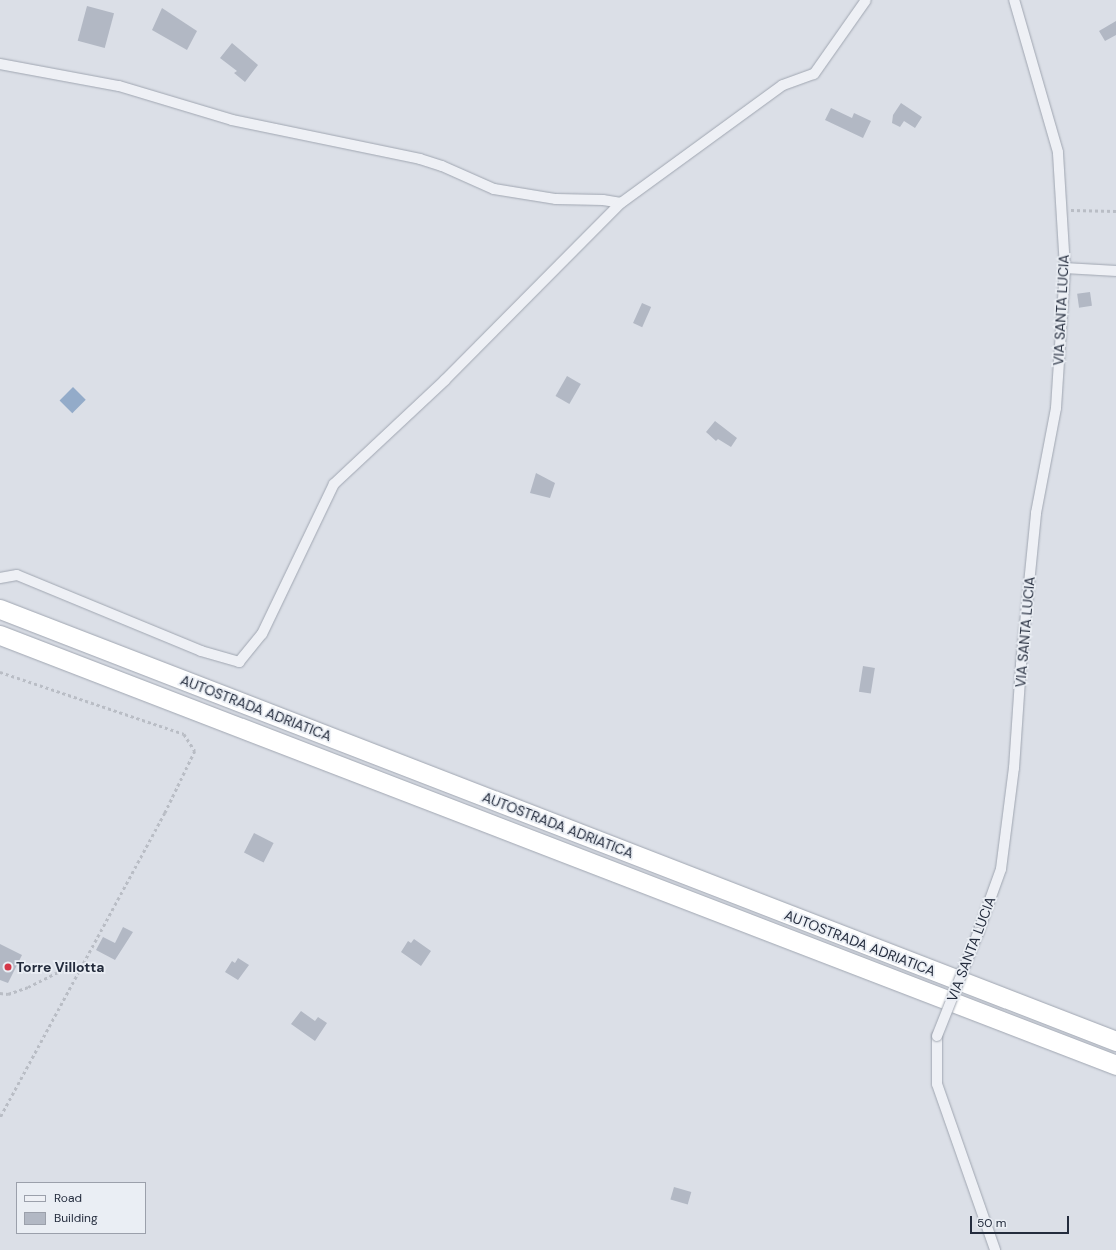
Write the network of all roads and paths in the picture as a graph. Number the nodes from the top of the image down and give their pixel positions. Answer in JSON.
{"nodes":[{"id":1,"x":866,"y":0,"type":"edge"},
{"id":2,"x":1014,"y":0,"type":"edge"},
{"id":3,"x":0,"y":64,"type":"edge"},
{"id":4,"x":620,"y":203,"type":"junction"},
{"id":5,"x":1063,"y":210,"type":"junction"},
{"id":6,"x":1116,"y":211,"type":"edge"},
{"id":7,"x":1065,"y":268,"type":"junction"},
{"id":8,"x":1116,"y":271,"type":"edge"},
{"id":9,"x":0,"y":578,"type":"edge"},
{"id":10,"x":0,"y":609,"type":"edge"},
{"id":11,"x":0,"y":634,"type":"edge"},
{"id":12,"x":0,"y":672,"type":"edge"},
{"id":13,"x":78,"y":972,"type":"junction"},
{"id":14,"x":0,"y":992,"type":"edge"},
{"id":15,"x":1116,"y":1042,"type":"edge"},
{"id":16,"x":1116,"y":1065,"type":"edge"},
{"id":17,"x":0,"y":1118,"type":"edge"},
{"id":18,"x":995,"y":1250,"type":"edge"}],
"edges":[{"from":1,"to":4,"type":"street"},
{"from":2,"to":5,"type":"street","name":"VIA SANTA LUCIA"},
{"from":3,"to":4,"type":"street"},
{"from":4,"to":9,"type":"street"},
{"from":5,"to":6,"type":"path"},
{"from":5,"to":7,"type":"street","name":"VIA SANTA LUCIA"},
{"from":7,"to":8,"type":"street"},
{"from":7,"to":18,"type":"street","name":"VIA SANTA LUCIA","bridge":true},
{"from":10,"to":15,"type":"highway","name":"AUTOSTRADA ADRIATICA"},
{"from":11,"to":16,"type":"highway","name":"AUTOSTRADA ADRIATICA"},
{"from":12,"to":13,"type":"path"},
{"from":13,"to":14,"type":"path"},
{"from":13,"to":17,"type":"path"}]}
